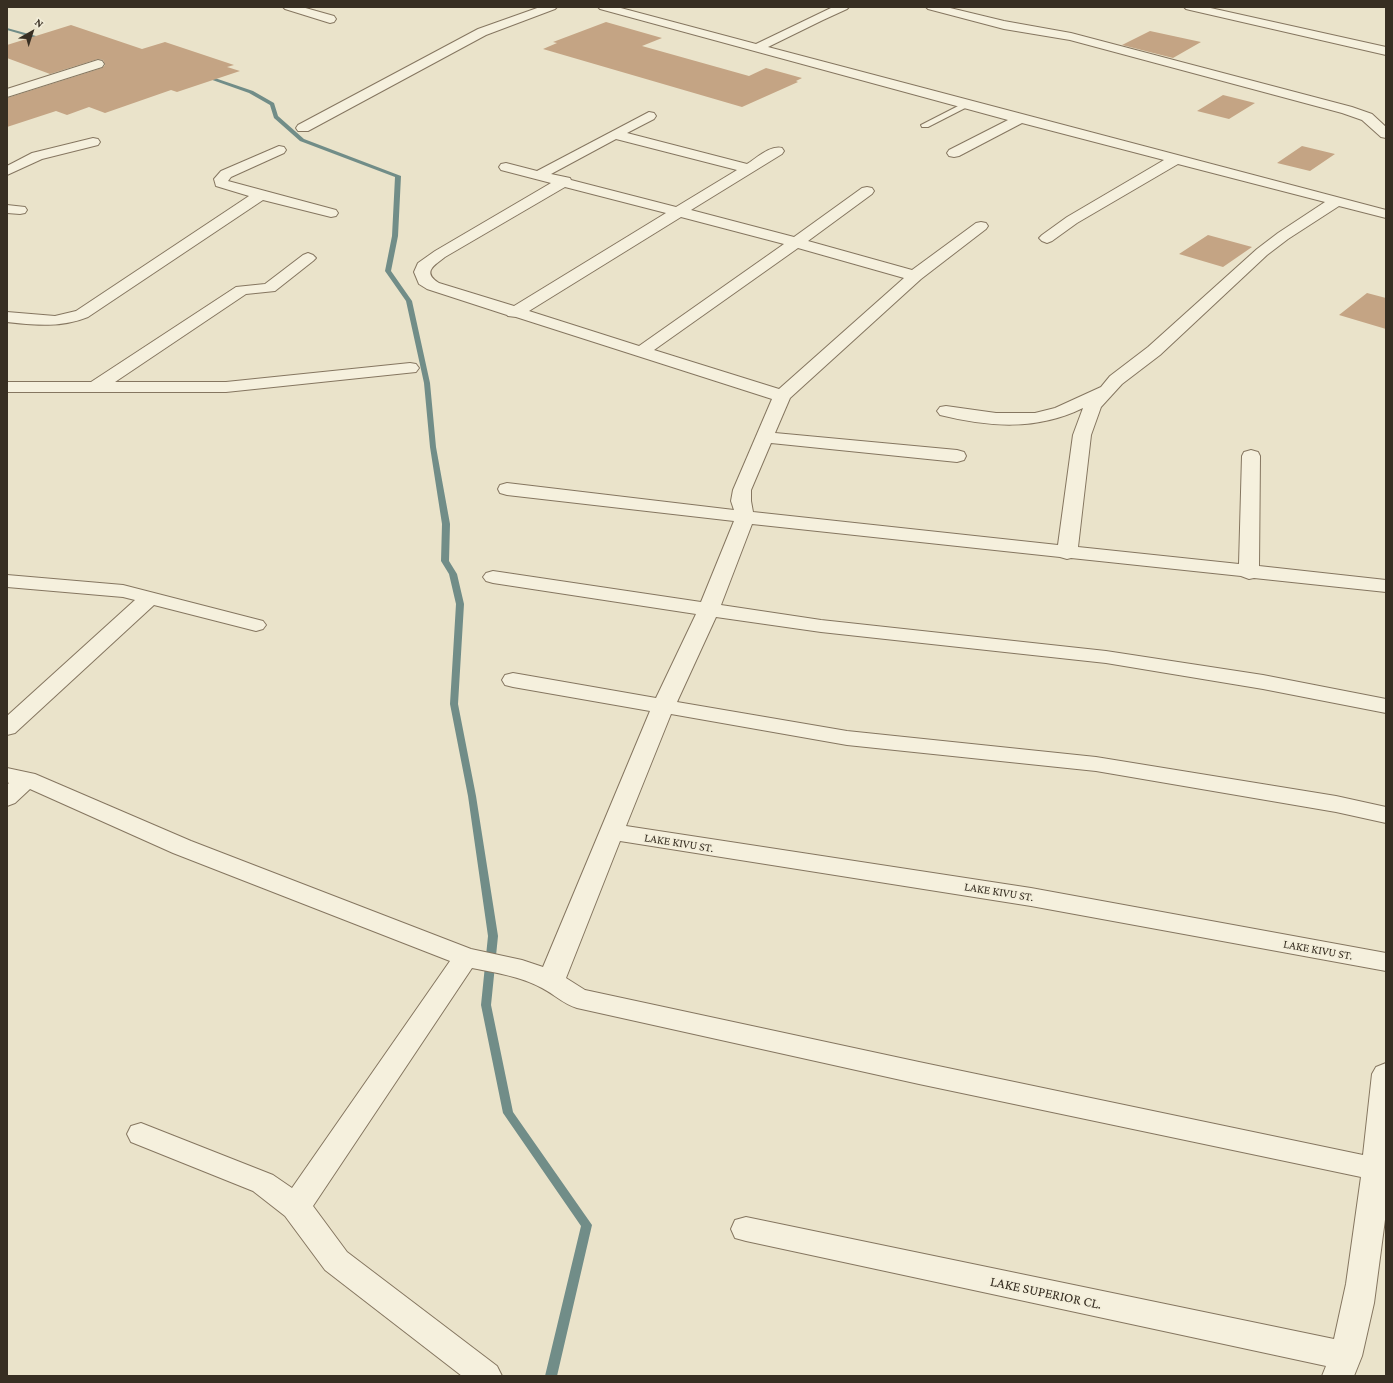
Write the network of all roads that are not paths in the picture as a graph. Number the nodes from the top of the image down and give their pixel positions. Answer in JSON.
{"nodes":[{"id":1,"x":289,"y":7,"type":"edge"},
{"id":2,"x":551,"y":7,"type":"edge"},
{"id":3,"x":604,"y":7,"type":"edge"},
{"id":4,"x":843,"y":7,"type":"edge"},
{"id":5,"x":932,"y":7,"type":"edge"},
{"id":6,"x":1190,"y":7,"type":"edge"},
{"id":7,"x":330,"y":19,"type":"dead end"},
{"id":8,"x":758,"y":48,"type":"junction"},
{"id":9,"x":1386,"y":51,"type":"edge"},
{"id":10,"x":98,"y":64,"type":"dead end"},
{"id":11,"x":7,"y":93,"type":"edge"},
{"id":12,"x":967,"y":105,"type":"junction"},
{"id":13,"x":649,"y":116,"type":"dead end"},
{"id":14,"x":1020,"y":119,"type":"junction"},
{"id":15,"x":925,"y":125,"type":"dead end"},
{"id":16,"x":303,"y":128,"type":"dead end"},
{"id":17,"x":617,"y":134,"type":"junction"},
{"id":18,"x":1386,"y":134,"type":"edge"},
{"id":19,"x":93,"y":142,"type":"dead end"},
{"id":20,"x":279,"y":150,"type":"dead end"},
{"id":21,"x":777,"y":151,"type":"dead end"},
{"id":22,"x":954,"y":153,"type":"dead end"},
{"id":23,"x":1176,"y":159,"type":"junction"},
{"id":24,"x":506,"y":167,"type":"dead end"},
{"id":25,"x":747,"y":168,"type":"junction"},
{"id":26,"x":7,"y":171,"type":"edge"},
{"id":27,"x":538,"y":175,"type":"junction"},
{"id":28,"x":565,"y":181,"type":"junction"},
{"id":29,"x":867,"y":191,"type":"dead end"},
{"id":30,"x":261,"y":195,"type":"junction"},
{"id":31,"x":1337,"y":201,"type":"junction"},
{"id":32,"x":678,"y":212,"type":"junction"},
{"id":33,"x":331,"y":213,"type":"dead end"},
{"id":34,"x":1386,"y":214,"type":"edge"},
{"id":35,"x":981,"y":226,"type":"dead end"},
{"id":36,"x":1047,"y":238,"type":"dead end"},
{"id":37,"x":795,"y":242,"type":"junction"},
{"id":38,"x":308,"y":258,"type":"dead end"},
{"id":39,"x":915,"y":276,"type":"junction"},
{"id":40,"x":514,"y":313,"type":"junction"},
{"id":41,"x":7,"y":317,"type":"edge"},
{"id":42,"x":641,"y":352,"type":"junction"},
{"id":43,"x":410,"y":368,"type":"dead end"},
{"id":44,"x":7,"y":387,"type":"edge"},
{"id":45,"x":95,"y":387,"type":"junction"},
{"id":46,"x":1106,"y":391,"type":"junction"},
{"id":47,"x":782,"y":396,"type":"junction"},
{"id":48,"x":946,"y":411,"type":"dead end"},
{"id":49,"x":765,"y":437,"type":"junction"},
{"id":50,"x":957,"y":456,"type":"dead end"},
{"id":51,"x":1251,"y":456,"type":"dead end"},
{"id":52,"x":507,"y":489,"type":"dead end"},
{"id":53,"x":744,"y":518,"type":"junction"},
{"id":54,"x":1067,"y":553,"type":"junction"},
{"id":55,"x":1249,"y":573,"type":"junction"},
{"id":56,"x":493,"y":577,"type":"dead end"},
{"id":57,"x":7,"y":581,"type":"edge"},
{"id":58,"x":1386,"y":586,"type":"edge"},
{"id":59,"x":150,"y":598,"type":"junction"},
{"id":60,"x":709,"y":609,"type":"junction"},
{"id":61,"x":256,"y":624,"type":"dead end"},
{"id":62,"x":513,"y":680,"type":"dead end"},
{"id":63,"x":1386,"y":706,"type":"edge"},
{"id":64,"x":663,"y":707,"type":"junction"},
{"id":65,"x":7,"y":728,"type":"edge"},
{"id":66,"x":17,"y":777,"type":"edge"},
{"id":67,"x":7,"y":798,"type":"edge"},
{"id":68,"x":1386,"y":815,"type":"edge"},
{"id":69,"x":611,"y":832,"type":"junction"},
{"id":70,"x":473,"y":959,"type":"junction"},
{"id":71,"x":1386,"y":962,"type":"edge"},
{"id":72,"x":551,"y":981,"type":"junction"},
{"id":73,"x":1386,"y":1074,"type":"edge"},
{"id":74,"x":142,"y":1134,"type":"dead end"},
{"id":75,"x":1381,"y":1171,"type":"edge"},
{"id":76,"x":296,"y":1207,"type":"junction"},
{"id":77,"x":746,"y":1229,"type":"dead end"},
{"id":78,"x":1342,"y":1366,"type":"edge"},
{"id":79,"x":486,"y":1376,"type":"edge"}],
"edges":[{"from":1,"to":7,"type":"street"},
{"from":2,"to":16,"type":"street"},
{"from":3,"to":8,"type":"street"},
{"from":4,"to":8,"type":"street"},
{"from":5,"to":18,"type":"street"},
{"from":6,"to":9,"type":"street"},
{"from":8,"to":12,"type":"street"},
{"from":10,"to":11,"type":"street"},
{"from":12,"to":14,"type":"street"},
{"from":12,"to":15,"type":"lane"},
{"from":13,"to":17,"type":"street"},
{"from":14,"to":22,"type":"street"},
{"from":14,"to":23,"type":"street"},
{"from":17,"to":25,"type":"street"},
{"from":17,"to":27,"type":"street"},
{"from":19,"to":26,"type":"street"},
{"from":20,"to":30,"type":"street"},
{"from":21,"to":25,"type":"street"},
{"from":23,"to":31,"type":"street"},
{"from":23,"to":36,"type":"street"},
{"from":24,"to":27,"type":"street"},
{"from":25,"to":32,"type":"street"},
{"from":27,"to":28,"type":"street"},
{"from":28,"to":32,"type":"street"},
{"from":28,"to":40,"type":"street"},
{"from":29,"to":37,"type":"street"},
{"from":30,"to":33,"type":"street"},
{"from":30,"to":41,"type":"street"},
{"from":31,"to":34,"type":"street"},
{"from":31,"to":46,"type":"street"},
{"from":32,"to":37,"type":"street"},
{"from":32,"to":40,"type":"street"},
{"from":35,"to":39,"type":"street"},
{"from":37,"to":39,"type":"street"},
{"from":37,"to":42,"type":"street"},
{"from":38,"to":45,"type":"street"},
{"from":39,"to":47,"type":"street"},
{"from":40,"to":42,"type":"street"},
{"from":42,"to":47,"type":"street"},
{"from":43,"to":45,"type":"street"},
{"from":44,"to":45,"type":"street"},
{"from":46,"to":48,"type":"street"},
{"from":46,"to":54,"type":"street"},
{"from":47,"to":49,"type":"street"},
{"from":49,"to":50,"type":"street"},
{"from":49,"to":53,"type":"street"},
{"from":51,"to":55,"type":"street"},
{"from":52,"to":53,"type":"street"},
{"from":53,"to":54,"type":"street"},
{"from":53,"to":60,"type":"street"},
{"from":54,"to":55,"type":"street"},
{"from":55,"to":58,"type":"street"},
{"from":56,"to":60,"type":"street"},
{"from":57,"to":59,"type":"street"},
{"from":59,"to":61,"type":"street"},
{"from":59,"to":65,"type":"street"},
{"from":60,"to":63,"type":"street"},
{"from":60,"to":64,"type":"street"},
{"from":62,"to":64,"type":"street"},
{"from":64,"to":68,"type":"street"},
{"from":64,"to":69,"type":"street"},
{"from":66,"to":67,"type":"street"},
{"from":66,"to":70,"type":"street"},
{"from":69,"to":71,"type":"street","name":"LAKE KIVU ST."},
{"from":69,"to":72,"type":"street"},
{"from":70,"to":72,"type":"street"},
{"from":70,"to":76,"type":"street"},
{"from":72,"to":75,"type":"street"},
{"from":73,"to":75,"type":"street"},
{"from":74,"to":76,"type":"street"},
{"from":75,"to":78,"type":"street"},
{"from":76,"to":79,"type":"street"},
{"from":77,"to":78,"type":"street","name":"LAKE SUPERIOR CL."}]}
